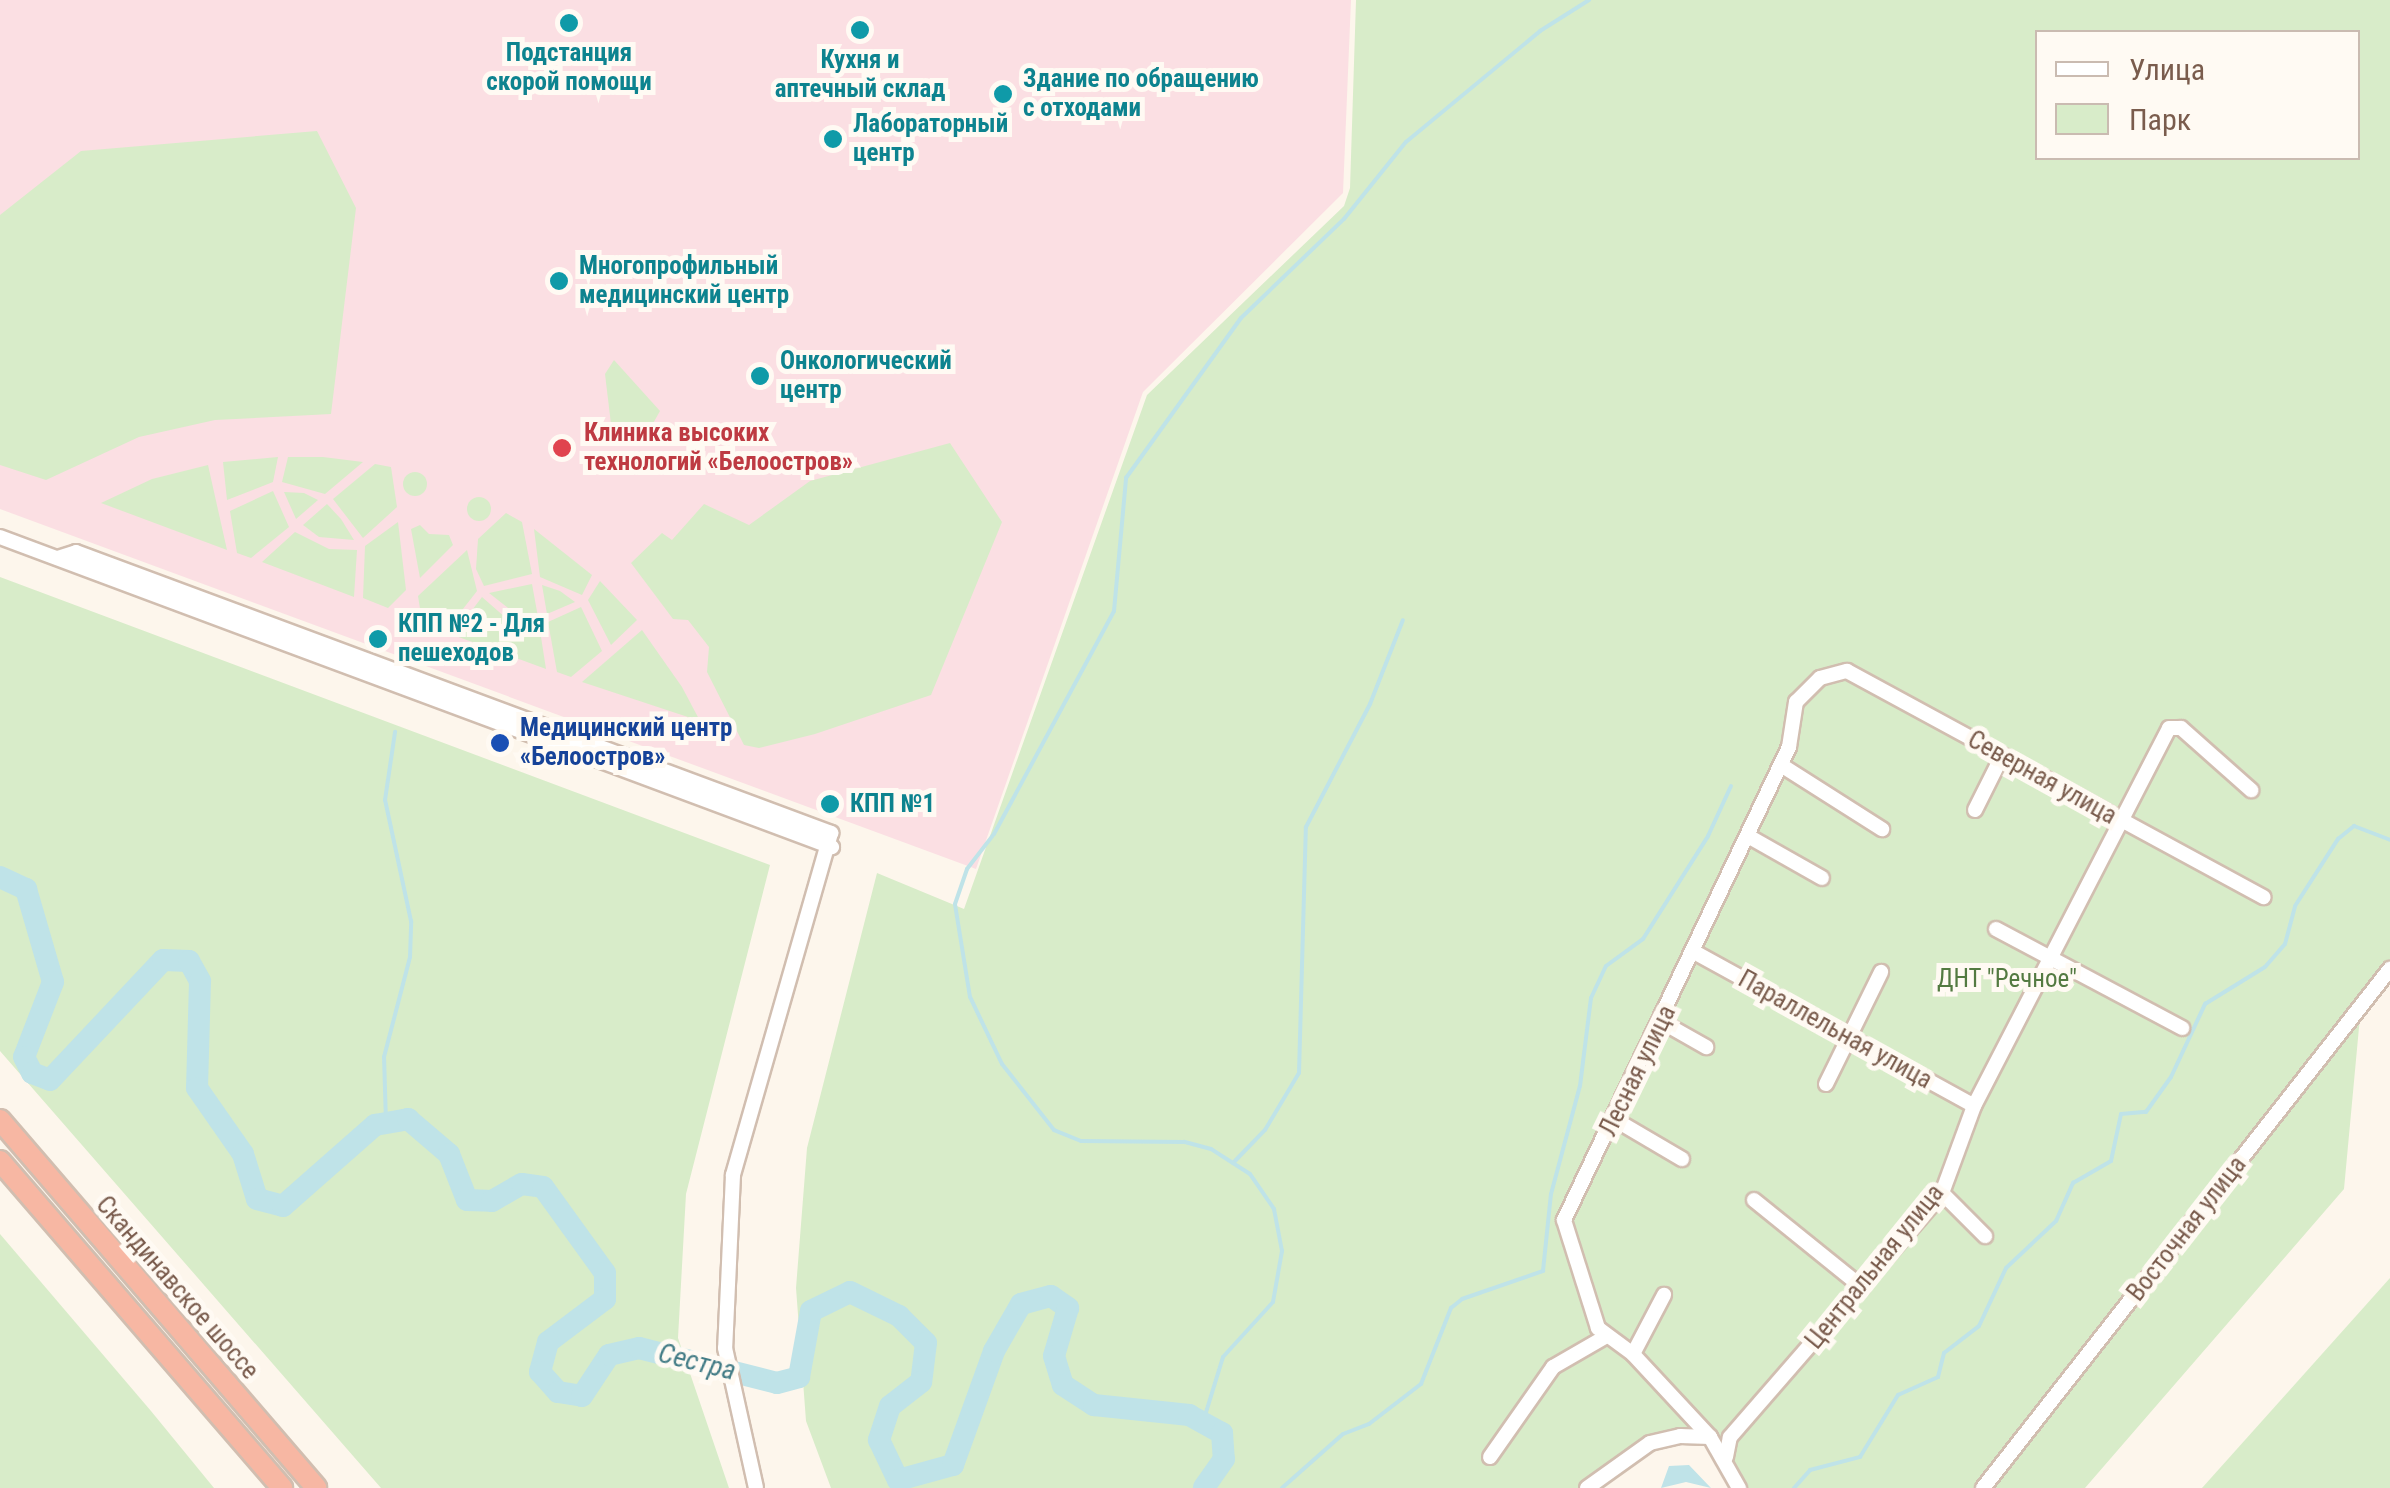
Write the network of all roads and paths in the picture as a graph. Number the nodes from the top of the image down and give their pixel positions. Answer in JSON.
{"nodes":[{"id":1,"x":0,"y":536,"type":"edge"},
{"id":2,"x":1820,"y":678,"type":"joint"},
{"id":3,"x":2002,"y":756,"type":"junction"},
{"id":4,"x":1781,"y":764,"type":"junction"},
{"id":5,"x":2252,"y":790,"type":"dead end"},
{"id":6,"x":1975,"y":810,"type":"dead end"},
{"id":7,"x":2120,"y":821,"type":"junction"},
{"id":8,"x":1882,"y":829,"type":"dead end"},
{"id":9,"x":1748,"y":836,"type":"junction"},
{"id":10,"x":1822,"y":878,"type":"dead end"},
{"id":11,"x":2264,"y":897,"type":"dead end"},
{"id":12,"x":1996,"y":929,"type":"dead end"},
{"id":13,"x":1696,"y":953,"type":"junction"},
{"id":14,"x":2049,"y":959,"type":"junction"},
{"id":15,"x":2390,"y":969,"type":"edge"},
{"id":16,"x":1881,"y":972,"type":"dead end"},
{"id":17,"x":1662,"y":1022,"type":"junction"},
{"id":18,"x":2182,"y":1028,"type":"dead end"},
{"id":19,"x":1848,"y":1036,"type":"junction"},
{"id":20,"x":1706,"y":1047,"type":"dead end"},
{"id":21,"x":1826,"y":1084,"type":"dead end"},
{"id":22,"x":1974,"y":1106,"type":"junction"},
{"id":23,"x":1614,"y":1119,"type":"junction"},
{"id":24,"x":0,"y":1120,"type":"edge"},
{"id":25,"x":1682,"y":1159,"type":"dead end"},
{"id":26,"x":0,"y":1161,"type":"edge"},
{"id":27,"x":1942,"y":1193,"type":"junction"},
{"id":28,"x":1754,"y":1200,"type":"dead end"},
{"id":29,"x":1985,"y":1236,"type":"dead end"},
{"id":30,"x":1862,"y":1287,"type":"junction"},
{"id":31,"x":1664,"y":1295,"type":"dead end"},
{"id":32,"x":1605,"y":1336,"type":"junction"},
{"id":33,"x":1632,"y":1354,"type":"junction"},
{"id":34,"x":1710,"y":1437,"type":"junction"},
{"id":35,"x":1726,"y":1456,"type":"junction"},
{"id":36,"x":1490,"y":1457,"type":"dead end"},
{"id":37,"x":282,"y":1488,"type":"edge"},
{"id":38,"x":316,"y":1488,"type":"edge"},
{"id":39,"x":756,"y":1488,"type":"edge"},
{"id":40,"x":1587,"y":1488,"type":"edge"},
{"id":41,"x":1739,"y":1488,"type":"edge"},
{"id":42,"x":1983,"y":1488,"type":"edge"}],
"edges":[{"from":1,"to":39,"type":"street"},
{"from":2,"to":3,"type":"street","name":"Северная улица"},
{"from":2,"to":4,"type":"street","name":"Лесная улица"},
{"from":3,"to":6,"type":"street"},
{"from":3,"to":7,"type":"street","name":"Северная улица"},
{"from":4,"to":8,"type":"street"},
{"from":4,"to":9,"type":"street","name":"Лесная улица"},
{"from":5,"to":7,"type":"street","name":"Центральная улица"},
{"from":7,"to":11,"type":"street","name":"Северная улица"},
{"from":7,"to":14,"type":"street","name":"Центральная улица"},
{"from":9,"to":10,"type":"street"},
{"from":9,"to":13,"type":"street","name":"Лесная улица"},
{"from":12,"to":14,"type":"street"},
{"from":13,"to":17,"type":"street","name":"Лесная улица"},
{"from":13,"to":19,"type":"street","name":"Параллельная улица"},
{"from":14,"to":18,"type":"street"},
{"from":14,"to":22,"type":"street","name":"Центральная улица"},
{"from":15,"to":42,"type":"street","name":"Восточная улица"},
{"from":16,"to":19,"type":"street"},
{"from":17,"to":20,"type":"street"},
{"from":17,"to":23,"type":"street","name":"Лесная улица"},
{"from":19,"to":21,"type":"street"},
{"from":19,"to":22,"type":"street","name":"Параллельная улица"},
{"from":22,"to":27,"type":"street","name":"Центральная улица"},
{"from":23,"to":25,"type":"street"},
{"from":23,"to":32,"type":"street","name":"Лесная улица"},
{"from":24,"to":38,"type":"highway","name":"Скандинавское шоссе"},
{"from":26,"to":37,"type":"highway","name":"Скандинавское шоссе"},
{"from":27,"to":29,"type":"street"},
{"from":27,"to":30,"type":"street","name":"Центральная улица"},
{"from":28,"to":30,"type":"street"},
{"from":30,"to":35,"type":"street","name":"Центральная улица"},
{"from":31,"to":33,"type":"street"},
{"from":32,"to":33,"type":"street"},
{"from":32,"to":36,"type":"street"},
{"from":33,"to":34,"type":"street"},
{"from":34,"to":35,"type":"street"},
{"from":34,"to":40,"type":"street"},
{"from":35,"to":41,"type":"street"}]}
